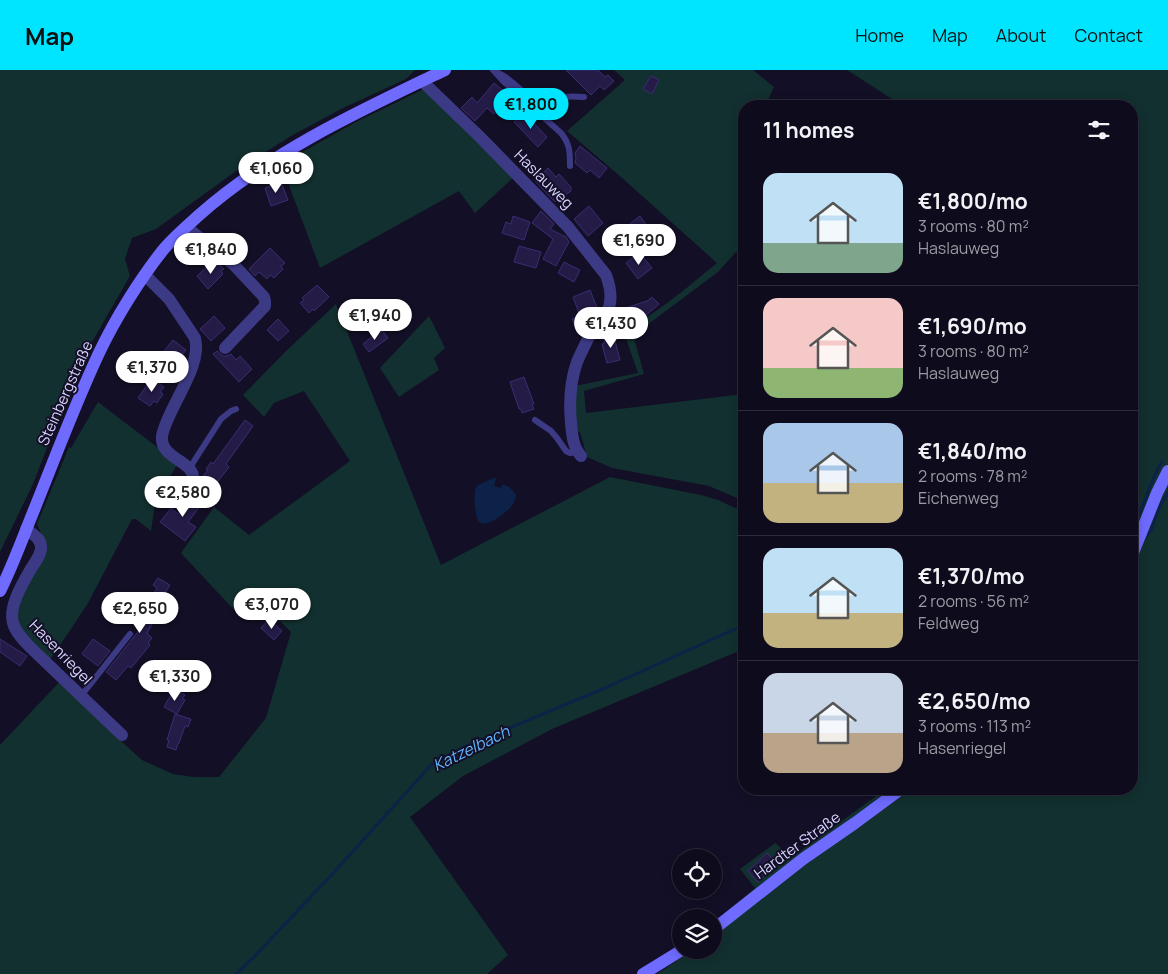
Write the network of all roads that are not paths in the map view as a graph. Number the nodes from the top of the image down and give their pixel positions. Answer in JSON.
{"nodes":[{"id":1,"x":445,"y":70,"type":"edge"},
{"id":2,"x":494,"y":71,"type":"edge"},
{"id":3,"x":422,"y":80,"type":"junction"},
{"id":4,"x":584,"y":97,"type":"dead end"},
{"id":5,"x":570,"y":166,"type":"dead end"},
{"id":6,"x":186,"y":227,"type":"junction"},
{"id":7,"x":145,"y":275,"type":"junction"},
{"id":8,"x":225,"y":348,"type":"dead end"},
{"id":9,"x":236,"y":409,"type":"dead end"},
{"id":10,"x":535,"y":420,"type":"dead end"},
{"id":11,"x":579,"y":454,"type":"joint"},
{"id":12,"x":189,"y":469,"type":"junction"},
{"id":13,"x":1168,"y":471,"type":"edge"},
{"id":14,"x":184,"y":495,"type":"dead end"},
{"id":15,"x":26,"y":529,"type":"junction"},
{"id":16,"x":1138,"y":540,"type":"edge"},
{"id":17,"x":0,"y":590,"type":"edge"},
{"id":18,"x":130,"y":634,"type":"dead end"},
{"id":19,"x":81,"y":696,"type":"junction"},
{"id":20,"x":122,"y":735,"type":"dead end"},
{"id":21,"x":893,"y":795,"type":"edge"},
{"id":22,"x":722,"y":923,"type":"edge"},
{"id":23,"x":672,"y":956,"type":"edge"},
{"id":24,"x":643,"y":974,"type":"edge"}],
"edges":[{"from":1,"to":3,"type":"main road","name":"Steinbergstraße"},
{"from":2,"to":4,"type":"lane"},
{"from":2,"to":5,"type":"lane"},
{"from":3,"to":6,"type":"main road","name":"Steinbergstraße"},
{"from":3,"to":11,"type":"street","name":"Haslauweg"},
{"from":6,"to":7,"type":"main road","name":"Steinbergstraße"},
{"from":6,"to":8,"type":"street"},
{"from":7,"to":12,"type":"street"},
{"from":7,"to":15,"type":"main road","name":"Steinbergstraße"},
{"from":9,"to":12,"type":"lane"},
{"from":10,"to":11,"type":"lane"},
{"from":12,"to":14,"type":"street"},
{"from":13,"to":16,"type":"main road"},
{"from":15,"to":17,"type":"main road","name":"Steinbergstraße"},
{"from":15,"to":19,"type":"street","name":"Hasenriegel"},
{"from":18,"to":19,"type":"lane"},
{"from":19,"to":20,"type":"street","name":"Hasenriegel"},
{"from":21,"to":22,"type":"main road","name":"Hardter Straße"},
{"from":23,"to":24,"type":"main road"}]}
